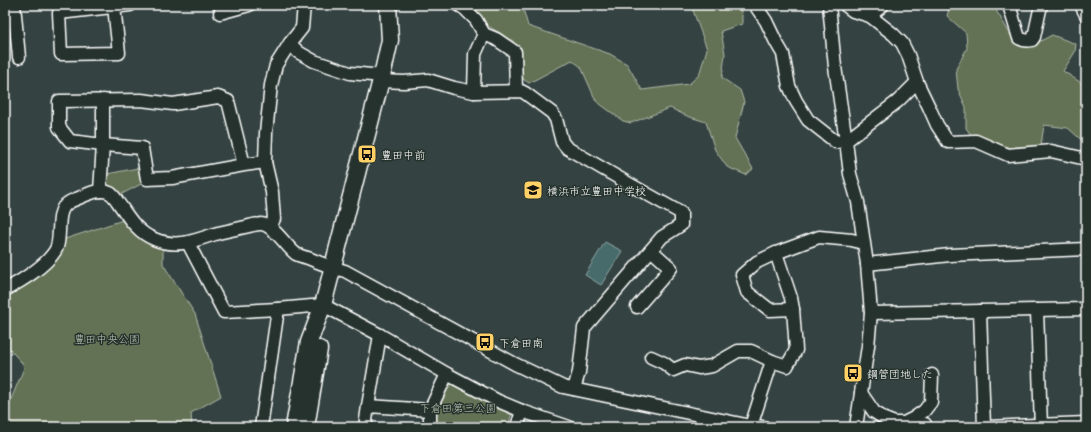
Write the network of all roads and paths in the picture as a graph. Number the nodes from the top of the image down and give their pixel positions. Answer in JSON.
{"nodes":[{"id":1,"x":14,"y":5,"type":"edge"},
{"id":2,"x":130,"y":5,"type":"edge"},
{"id":3,"x":249,"y":5,"type":"edge"},
{"id":4,"x":304,"y":5,"type":"edge"},
{"id":5,"x":388,"y":5,"type":"edge"},
{"id":6,"x":459,"y":5,"type":"edge"},
{"id":7,"x":755,"y":5,"type":"edge"},
{"id":8,"x":829,"y":5,"type":"edge"},
{"id":9,"x":845,"y":5,"type":"edge"},
{"id":10,"x":883,"y":5,"type":"edge"},
{"id":11,"x":1009,"y":5,"type":"edge"},
{"id":12,"x":1041,"y":5,"type":"edge"},
{"id":13,"x":1082,"y":5,"type":"edge"},
{"id":14,"x":114,"y":6,"type":"junction"},
{"id":15,"x":220,"y":13,"type":"dead end"},
{"id":16,"x":1086,"y":14,"type":"edge"},
{"id":17,"x":870,"y":16,"type":"junction"},
{"id":18,"x":484,"y":34,"type":"junction"},
{"id":19,"x":290,"y":43,"type":"junction"},
{"id":20,"x":19,"y":57,"type":"dead end"},
{"id":21,"x":382,"y":79,"type":"junction"},
{"id":22,"x":917,"y":82,"type":"junction"},
{"id":23,"x":516,"y":91,"type":"junction"},
{"id":24,"x":474,"y":92,"type":"junction"},
{"id":25,"x":103,"y":100,"type":"junction"},
{"id":26,"x":846,"y":142,"type":"junction"},
{"id":27,"x":103,"y":145,"type":"junction"},
{"id":28,"x":1086,"y":159,"type":"edge"},
{"id":29,"x":265,"y":162,"type":"junction"},
{"id":30,"x":244,"y":165,"type":"junction"},
{"id":31,"x":100,"y":191,"type":"junction"},
{"id":32,"x":270,"y":227,"type":"junction"},
{"id":33,"x":188,"y":243,"type":"junction"},
{"id":34,"x":863,"y":243,"type":"junction"},
{"id":35,"x":650,"y":250,"type":"junction"},
{"id":36,"x":1086,"y":250,"type":"edge"},
{"id":37,"x":776,"y":253,"type":"junction"},
{"id":38,"x":867,"y":264,"type":"junction"},
{"id":39,"x":332,"y":268,"type":"junction"},
{"id":40,"x":5,"y":290,"type":"edge"},
{"id":41,"x":323,"y":305,"type":"junction"},
{"id":42,"x":637,"y":307,"type":"dead end"},
{"id":43,"x":278,"y":309,"type":"junction"},
{"id":44,"x":793,"y":309,"type":"junction"},
{"id":45,"x":1086,"y":309,"type":"edge"},
{"id":46,"x":1037,"y":310,"type":"junction"},
{"id":47,"x":980,"y":311,"type":"junction"},
{"id":48,"x":871,"y":313,"type":"junction"},
{"id":49,"x":380,"y":336,"type":"junction"},
{"id":50,"x":651,"y":357,"type":"dead end"},
{"id":51,"x":772,"y":361,"type":"junction"},
{"id":52,"x":447,"y":374,"type":"junction"},
{"id":53,"x":932,"y":376,"type":"dead end"},
{"id":54,"x":574,"y":389,"type":"junction"},
{"id":55,"x":861,"y":394,"type":"junction"},
{"id":56,"x":368,"y":406,"type":"junction"},
{"id":57,"x":430,"y":410,"type":"junction"},
{"id":58,"x":522,"y":411,"type":"junction"},
{"id":59,"x":1086,"y":422,"type":"edge"},
{"id":60,"x":1041,"y":425,"type":"edge"},
{"id":61,"x":751,"y":426,"type":"edge"},
{"id":62,"x":261,"y":427,"type":"edge"},
{"id":63,"x":294,"y":427,"type":"edge"},
{"id":64,"x":306,"y":427,"type":"edge"},
{"id":65,"x":365,"y":427,"type":"edge"},
{"id":66,"x":430,"y":427,"type":"edge"},
{"id":67,"x":517,"y":427,"type":"edge"},
{"id":68,"x":570,"y":427,"type":"edge"},
{"id":69,"x":764,"y":427,"type":"edge"},
{"id":70,"x":856,"y":427,"type":"edge"},
{"id":71,"x":984,"y":427,"type":"edge"},
{"id":72,"x":990,"y":427,"type":"edge"}],
"edges":[{"from":1,"to":20,"type":"street"},
{"from":2,"to":14,"type":"street"},
{"from":3,"to":15,"type":"street"},
{"from":4,"to":19,"type":"street"},
{"from":5,"to":21,"type":"street"},
{"from":6,"to":18,"type":"street"},
{"from":7,"to":26,"type":"street"},
{"from":8,"to":26,"type":"street"},
{"from":9,"to":17,"type":"street"},
{"from":10,"to":17,"type":"street"},
{"from":11,"to":12,"type":"street"},
{"from":13,"to":16,"type":"street"},
{"from":14,"to":14,"type":"street"},
{"from":17,"to":22,"type":"street"},
{"from":18,"to":23,"type":"street"},
{"from":18,"to":24,"type":"street"},
{"from":19,"to":21,"type":"street"},
{"from":19,"to":29,"type":"street"},
{"from":21,"to":24,"type":"street"},
{"from":21,"to":39,"type":"street"},
{"from":22,"to":26,"type":"street"},
{"from":22,"to":28,"type":"street"},
{"from":23,"to":24,"type":"street"},
{"from":23,"to":35,"type":"street"},
{"from":25,"to":27,"type":"street"},
{"from":25,"to":27,"type":"street"},
{"from":25,"to":30,"type":"street"},
{"from":26,"to":34,"type":"street"},
{"from":27,"to":30,"type":"street"},
{"from":27,"to":31,"type":"street"},
{"from":29,"to":30,"type":"street"},
{"from":29,"to":32,"type":"street"},
{"from":31,"to":33,"type":"street"},
{"from":31,"to":40,"type":"street"},
{"from":32,"to":33,"type":"street"},
{"from":32,"to":39,"type":"street"},
{"from":33,"to":43,"type":"street"},
{"from":34,"to":37,"type":"street"},
{"from":34,"to":38,"type":"street"},
{"from":35,"to":42,"type":"street"},
{"from":35,"to":54,"type":"street"},
{"from":36,"to":38,"type":"street"},
{"from":37,"to":44,"type":"street"},
{"from":37,"to":44,"type":"street"},
{"from":38,"to":48,"type":"street"},
{"from":39,"to":41,"type":"street"},
{"from":39,"to":54,"type":"street"},
{"from":41,"to":43,"type":"street"},
{"from":41,"to":49,"type":"street"},
{"from":41,"to":63,"type":"street"},
{"from":41,"to":64,"type":"street"},
{"from":43,"to":62,"type":"street"},
{"from":44,"to":51,"type":"street"},
{"from":45,"to":46,"type":"street"},
{"from":46,"to":47,"type":"street"},
{"from":46,"to":60,"type":"street"},
{"from":47,"to":48,"type":"street"},
{"from":47,"to":71,"type":"street"},
{"from":48,"to":55,"type":"street"},
{"from":49,"to":52,"type":"street"},
{"from":49,"to":56,"type":"street"},
{"from":50,"to":51,"type":"street"},
{"from":51,"to":61,"type":"street"},
{"from":52,"to":57,"type":"street"},
{"from":52,"to":58,"type":"street"},
{"from":53,"to":55,"type":"street"},
{"from":54,"to":61,"type":"street"},
{"from":55,"to":70,"type":"street"},
{"from":56,"to":57,"type":"street"},
{"from":56,"to":65,"type":"street"},
{"from":57,"to":66,"type":"street"},
{"from":58,"to":67,"type":"street"},
{"from":58,"to":68,"type":"street"},
{"from":59,"to":60,"type":"street"},
{"from":60,"to":72,"type":"street"},
{"from":61,"to":69,"type":"street"}]}
